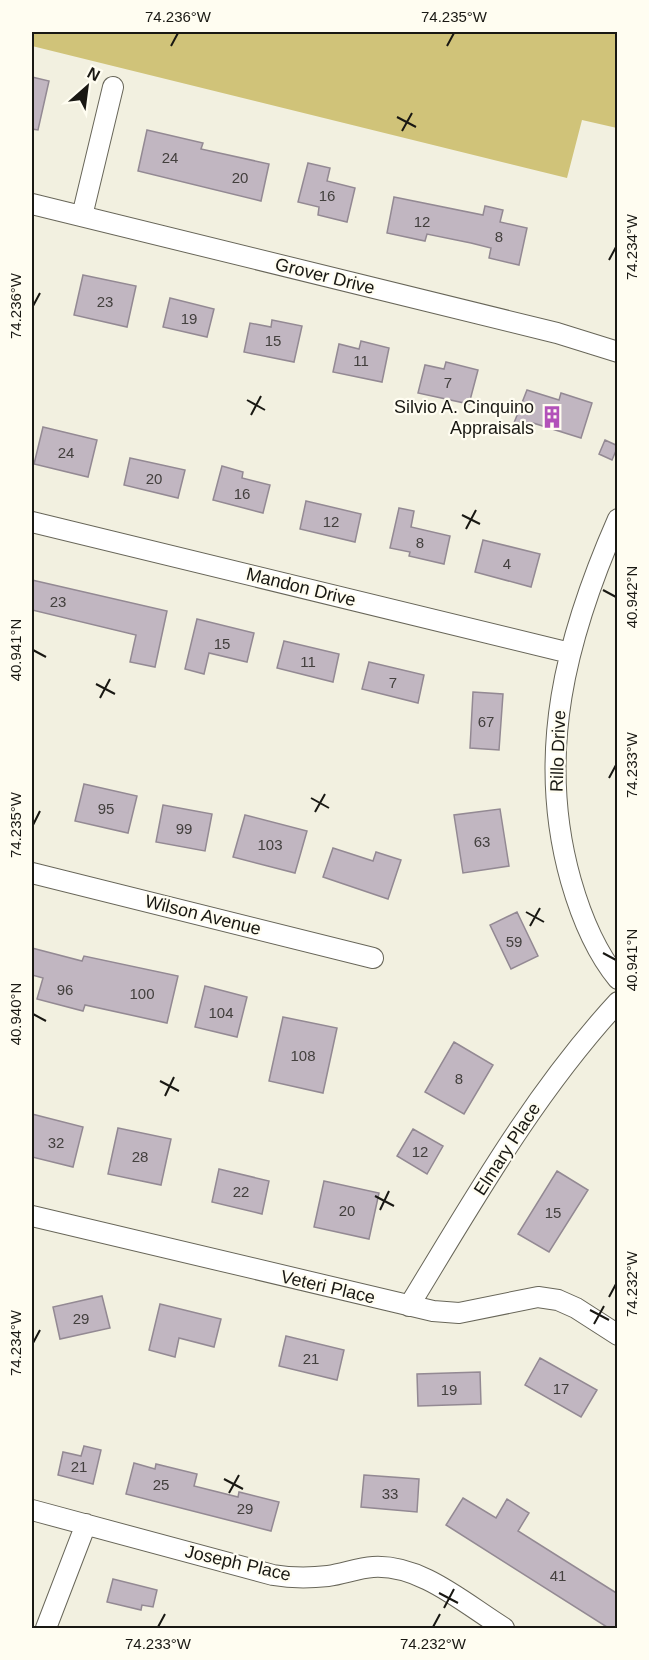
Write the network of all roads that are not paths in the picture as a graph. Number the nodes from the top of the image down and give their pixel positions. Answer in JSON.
{"nodes":[{"id":1,"x":113,"y":87,"type":"dead end"},
{"id":2,"x":32,"y":204,"type":"edge"},
{"id":3,"x":82,"y":216,"type":"junction"},
{"id":4,"x":618,"y":352,"type":"edge"},
{"id":5,"x":618,"y":519,"type":"edge"},
{"id":6,"x":32,"y":522,"type":"edge"},
{"id":7,"x":570,"y":653,"type":"junction"},
{"id":8,"x":32,"y":873,"type":"edge"},
{"id":9,"x":373,"y":958,"type":"dead end"},
{"id":10,"x":618,"y":979,"type":"edge"},
{"id":11,"x":618,"y":1002,"type":"edge"},
{"id":12,"x":32,"y":1216,"type":"edge"},
{"id":13,"x":409,"y":1306,"type":"junction"},
{"id":14,"x":618,"y":1335,"type":"edge"},
{"id":15,"x":32,"y":1510,"type":"edge"},
{"id":16,"x":86,"y":1524,"type":"junction"},
{"id":17,"x":46,"y":1629,"type":"edge"},
{"id":18,"x":504,"y":1629,"type":"edge"}],
"edges":[{"from":1,"to":3,"type":"street"},
{"from":2,"to":3,"type":"street","name":"Grover Drive"},
{"from":3,"to":4,"type":"street","name":"Grover Drive"},
{"from":5,"to":7,"type":"street","name":"Rillo Drive"},
{"from":6,"to":7,"type":"street","name":"Mandon Drive"},
{"from":7,"to":10,"type":"street","name":"Rillo Drive"},
{"from":8,"to":9,"type":"street","name":"Wilson Avenue"},
{"from":11,"to":13,"type":"street","name":"Elmary Place"},
{"from":12,"to":13,"type":"street","name":"Veteri Place"},
{"from":13,"to":14,"type":"street","name":"Veteri Place"},
{"from":15,"to":16,"type":"street","name":"Joseph Place"},
{"from":16,"to":17,"type":"street"},
{"from":16,"to":18,"type":"street","name":"Joseph Place"}]}
